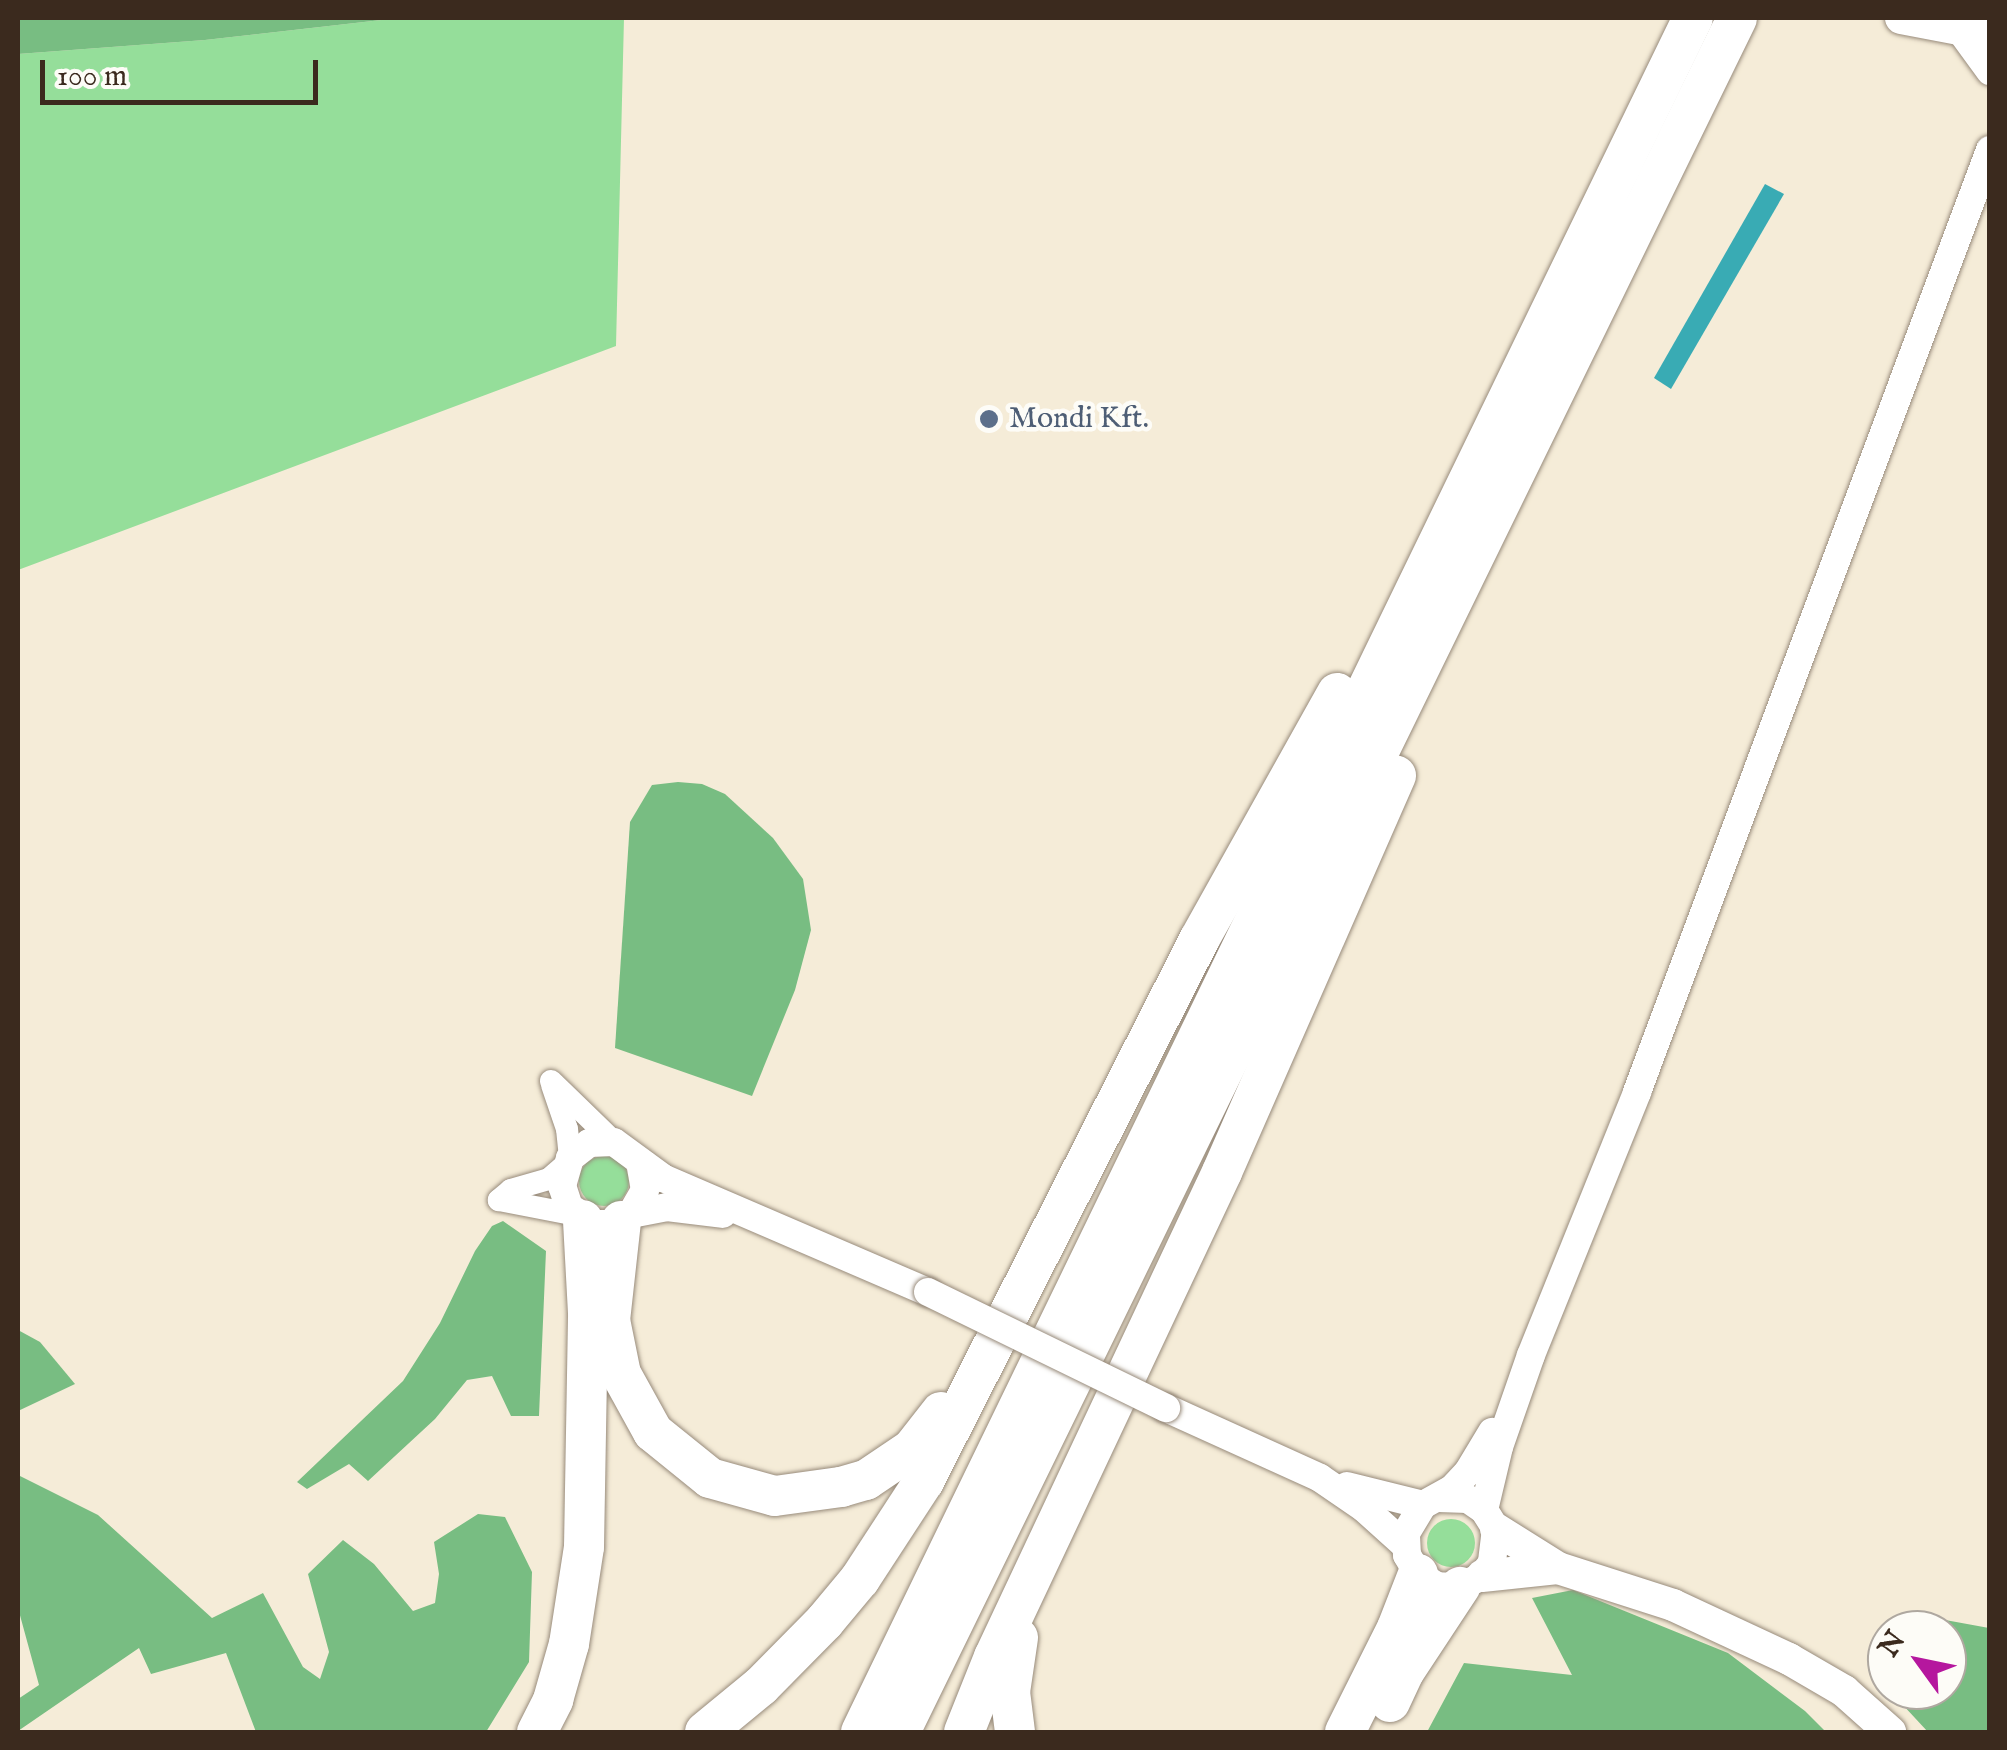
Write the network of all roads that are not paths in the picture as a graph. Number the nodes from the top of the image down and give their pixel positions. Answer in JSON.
{"nodes":[{"id":1,"x":1902,"y":18,"type":"edge"},
{"id":2,"x":1689,"y":27,"type":"edge"},
{"id":3,"x":1730,"y":33,"type":"edge"},
{"id":4,"x":1975,"y":33,"type":"edge"},
{"id":5,"x":1990,"y":71,"type":"edge"},
{"id":6,"x":1990,"y":150,"type":"edge"},
{"id":7,"x":1520,"y":373,"type":"junction"},
{"id":8,"x":1532,"y":432,"type":"junction"},
{"id":9,"x":614,"y":1142,"type":"junction"},
{"id":10,"x":568,"y":1161,"type":"junction"},
{"id":11,"x":640,"y":1162,"type":"junction"},
{"id":12,"x":603,"y":1218,"type":"junction"},
{"id":13,"x":773,"y":1224,"type":"junction"},
{"id":14,"x":1030,"y":1268,"type":"junction"},
{"id":15,"x":1531,"y":1355,"type":"junction"},
{"id":16,"x":1320,"y":1478,"type":"junction"},
{"id":17,"x":1430,"y":1502,"type":"junction"},
{"id":18,"x":1490,"y":1519,"type":"junction"},
{"id":19,"x":1411,"y":1559,"type":"junction"},
{"id":20,"x":1558,"y":1568,"type":"junction"},
{"id":21,"x":1029,"y":1582,"type":"junction"},
{"id":22,"x":1471,"y":1582,"type":"junction"},
{"id":23,"x":538,"y":1732,"type":"edge"},
{"id":24,"x":706,"y":1732,"type":"edge"},
{"id":25,"x":862,"y":1732,"type":"edge"},
{"id":26,"x":900,"y":1732,"type":"edge"},
{"id":27,"x":964,"y":1732,"type":"edge"},
{"id":28,"x":1015,"y":1732,"type":"edge"},
{"id":29,"x":1345,"y":1732,"type":"edge"},
{"id":30,"x":1375,"y":1732,"type":"edge"},
{"id":31,"x":1890,"y":1732,"type":"edge"}],
"edges":[{"from":1,"to":4,"type":"main road"},
{"from":2,"to":7,"type":"highway"},
{"from":3,"to":8,"type":"highway"},
{"from":4,"to":5,"type":"street"},
{"from":6,"to":15,"type":"street"},
{"from":7,"to":14,"type":"highway"},
{"from":7,"to":25,"type":"highway"},
{"from":8,"to":21,"type":"highway"},
{"from":8,"to":26,"type":"highway"},
{"from":9,"to":10,"type":"street"},
{"from":9,"to":10,"type":"street"},
{"from":9,"to":11,"type":"street"},
{"from":10,"to":12,"type":"street"},
{"from":10,"to":12,"type":"street"},
{"from":11,"to":12,"type":"street"},
{"from":11,"to":13,"type":"street"},
{"from":12,"to":13,"type":"street"},
{"from":12,"to":14,"type":"highway"},
{"from":12,"to":23,"type":"highway"},
{"from":13,"to":16,"type":"street","bridge":true},
{"from":14,"to":24,"type":"highway"},
{"from":15,"to":17,"type":"street"},
{"from":15,"to":18,"type":"street"},
{"from":16,"to":17,"type":"street"},
{"from":16,"to":19,"type":"street"},
{"from":17,"to":18,"type":"street"},
{"from":17,"to":19,"type":"street"},
{"from":18,"to":20,"type":"main road"},
{"from":18,"to":22,"type":"street"},
{"from":19,"to":22,"type":"street"},
{"from":19,"to":29,"type":"highway"},
{"from":20,"to":22,"type":"main road"},
{"from":20,"to":31,"type":"main road"},
{"from":21,"to":27,"type":"highway"},
{"from":21,"to":28,"type":"highway"},
{"from":22,"to":30,"type":"highway"}]}
